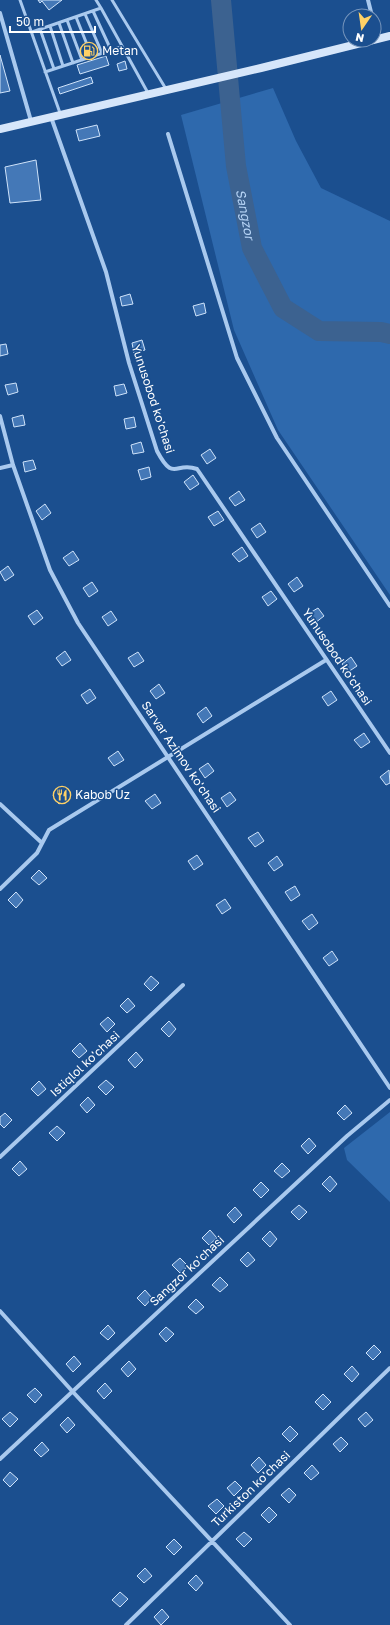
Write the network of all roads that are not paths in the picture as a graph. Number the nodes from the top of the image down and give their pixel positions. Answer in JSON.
{"nodes":[{"id":1,"x":20,"y":0,"type":"edge"},
{"id":2,"x":96,"y":0,"type":"edge"},
{"id":3,"x":112,"y":0,"type":"edge"},
{"id":4,"x":101,"y":8,"type":"junction"},
{"id":5,"x":93,"y":11,"type":"junction"},
{"id":6,"x":0,"y":14,"type":"edge"},
{"id":7,"x":85,"y":14,"type":"junction"},
{"id":8,"x":76,"y":17,"type":"junction"},
{"id":9,"x":67,"y":20,"type":"junction"},
{"id":10,"x":59,"y":23,"type":"junction"},
{"id":11,"x":50,"y":26,"type":"junction"},
{"id":12,"x":40,"y":29,"type":"junction"},
{"id":13,"x":32,"y":32,"type":"junction"},
{"id":14,"x":121,"y":47,"type":"junction"},
{"id":15,"x":345,"y":48,"type":"edge"},
{"id":16,"x":111,"y":50,"type":"junction"},
{"id":17,"x":102,"y":53,"type":"junction"},
{"id":18,"x":92,"y":56,"type":"junction"},
{"id":19,"x":82,"y":60,"type":"junction"},
{"id":20,"x":73,"y":63,"type":"junction"},
{"id":21,"x":63,"y":66,"type":"junction"},
{"id":22,"x":54,"y":69,"type":"junction"},
{"id":23,"x":46,"y":72,"type":"junction"},
{"id":24,"x":170,"y":88,"type":"junction"},
{"id":25,"x":148,"y":93,"type":"junction"},
{"id":26,"x":61,"y":115,"type":"junction"},
{"id":27,"x":51,"y":117,"type":"junction"},
{"id":28,"x":31,"y":121,"type":"junction"},
{"id":29,"x":0,"y":129,"type":"edge"},
{"id":30,"x":168,"y":134,"type":"dead end"},
{"id":31,"x":0,"y":416,"type":"edge"},
{"id":32,"x":13,"y":465,"type":"junction"},
{"id":33,"x":0,"y":468,"type":"edge"},
{"id":34,"x":390,"y":606,"type":"edge"},
{"id":35,"x":326,"y":660,"type":"junction"},
{"id":36,"x":390,"y":752,"type":"edge"},
{"id":37,"x":168,"y":756,"type":"junction"},
{"id":38,"x":0,"y":804,"type":"edge"},
{"id":39,"x":42,"y":843,"type":"junction"},
{"id":40,"x":0,"y":889,"type":"edge"},
{"id":41,"x":183,"y":985,"type":"dead end"},
{"id":42,"x":390,"y":1088,"type":"edge"},
{"id":43,"x":390,"y":1100,"type":"edge"},
{"id":44,"x":0,"y":1157,"type":"edge"},
{"id":45,"x":0,"y":1311,"type":"edge"},
{"id":46,"x":390,"y":1368,"type":"edge"},
{"id":47,"x":73,"y":1392,"type":"junction"},
{"id":48,"x":0,"y":1459,"type":"edge"},
{"id":49,"x":212,"y":1541,"type":"junction"},
{"id":50,"x":126,"y":1625,"type":"edge"},
{"id":51,"x":290,"y":1625,"type":"edge"}],
"edges":[{"from":1,"to":13,"type":"lane"},
{"from":2,"to":4,"type":"lane"},
{"from":3,"to":24,"type":"lane"},
{"from":4,"to":5,"type":"lane"},
{"from":4,"to":14,"type":"lane"},
{"from":5,"to":7,"type":"lane"},
{"from":5,"to":16,"type":"lane"},
{"from":6,"to":28,"type":"street"},
{"from":7,"to":8,"type":"lane"},
{"from":7,"to":17,"type":"lane"},
{"from":8,"to":9,"type":"lane"},
{"from":8,"to":18,"type":"lane"},
{"from":9,"to":10,"type":"lane"},
{"from":9,"to":19,"type":"lane"},
{"from":10,"to":11,"type":"lane"},
{"from":10,"to":20,"type":"lane"},
{"from":11,"to":12,"type":"lane"},
{"from":11,"to":21,"type":"lane"},
{"from":12,"to":13,"type":"lane"},
{"from":12,"to":22,"type":"lane"},
{"from":13,"to":23,"type":"lane"},
{"from":14,"to":16,"type":"lane"},
{"from":14,"to":25,"type":"lane"},
{"from":15,"to":24,"type":"main road"},
{"from":16,"to":17,"type":"lane"},
{"from":17,"to":18,"type":"lane"},
{"from":18,"to":19,"type":"lane"},
{"from":19,"to":20,"type":"lane"},
{"from":20,"to":21,"type":"lane"},
{"from":21,"to":22,"type":"lane"},
{"from":22,"to":23,"type":"lane"},
{"from":23,"to":26,"type":"lane"},
{"from":24,"to":25,"type":"main road"},
{"from":25,"to":26,"type":"main road"},
{"from":26,"to":27,"type":"main road"},
{"from":27,"to":28,"type":"main road"},
{"from":27,"to":35,"type":"street","name":"Yunusobod ko'chasi"},
{"from":28,"to":29,"type":"main road"},
{"from":30,"to":34,"type":"street"},
{"from":31,"to":32,"type":"street","name":"Sarvar Azimov ko'chasi"},
{"from":32,"to":33,"type":"street"},
{"from":32,"to":37,"type":"street","name":"Sarvar Azimov ko'chasi"},
{"from":35,"to":36,"type":"street","name":"Yunusobod ko'chasi"},
{"from":35,"to":37,"type":"street"},
{"from":37,"to":39,"type":"street"},
{"from":37,"to":42,"type":"street","name":"Sarvar Azimov ko'chasi"},
{"from":38,"to":39,"type":"street"},
{"from":39,"to":40,"type":"street"},
{"from":41,"to":44,"type":"street","name":"Istiqlol ko'chasi"},
{"from":43,"to":47,"type":"street","name":"Sangzor ko'chasi"},
{"from":45,"to":47,"type":"street"},
{"from":46,"to":49,"type":"street","name":"Turkiston ko'chasi"},
{"from":47,"to":48,"type":"street","name":"Sangzor ko'chasi"},
{"from":47,"to":49,"type":"street"},
{"from":49,"to":50,"type":"street","name":"Turkiston ko'chasi"},
{"from":49,"to":51,"type":"street"}]}
